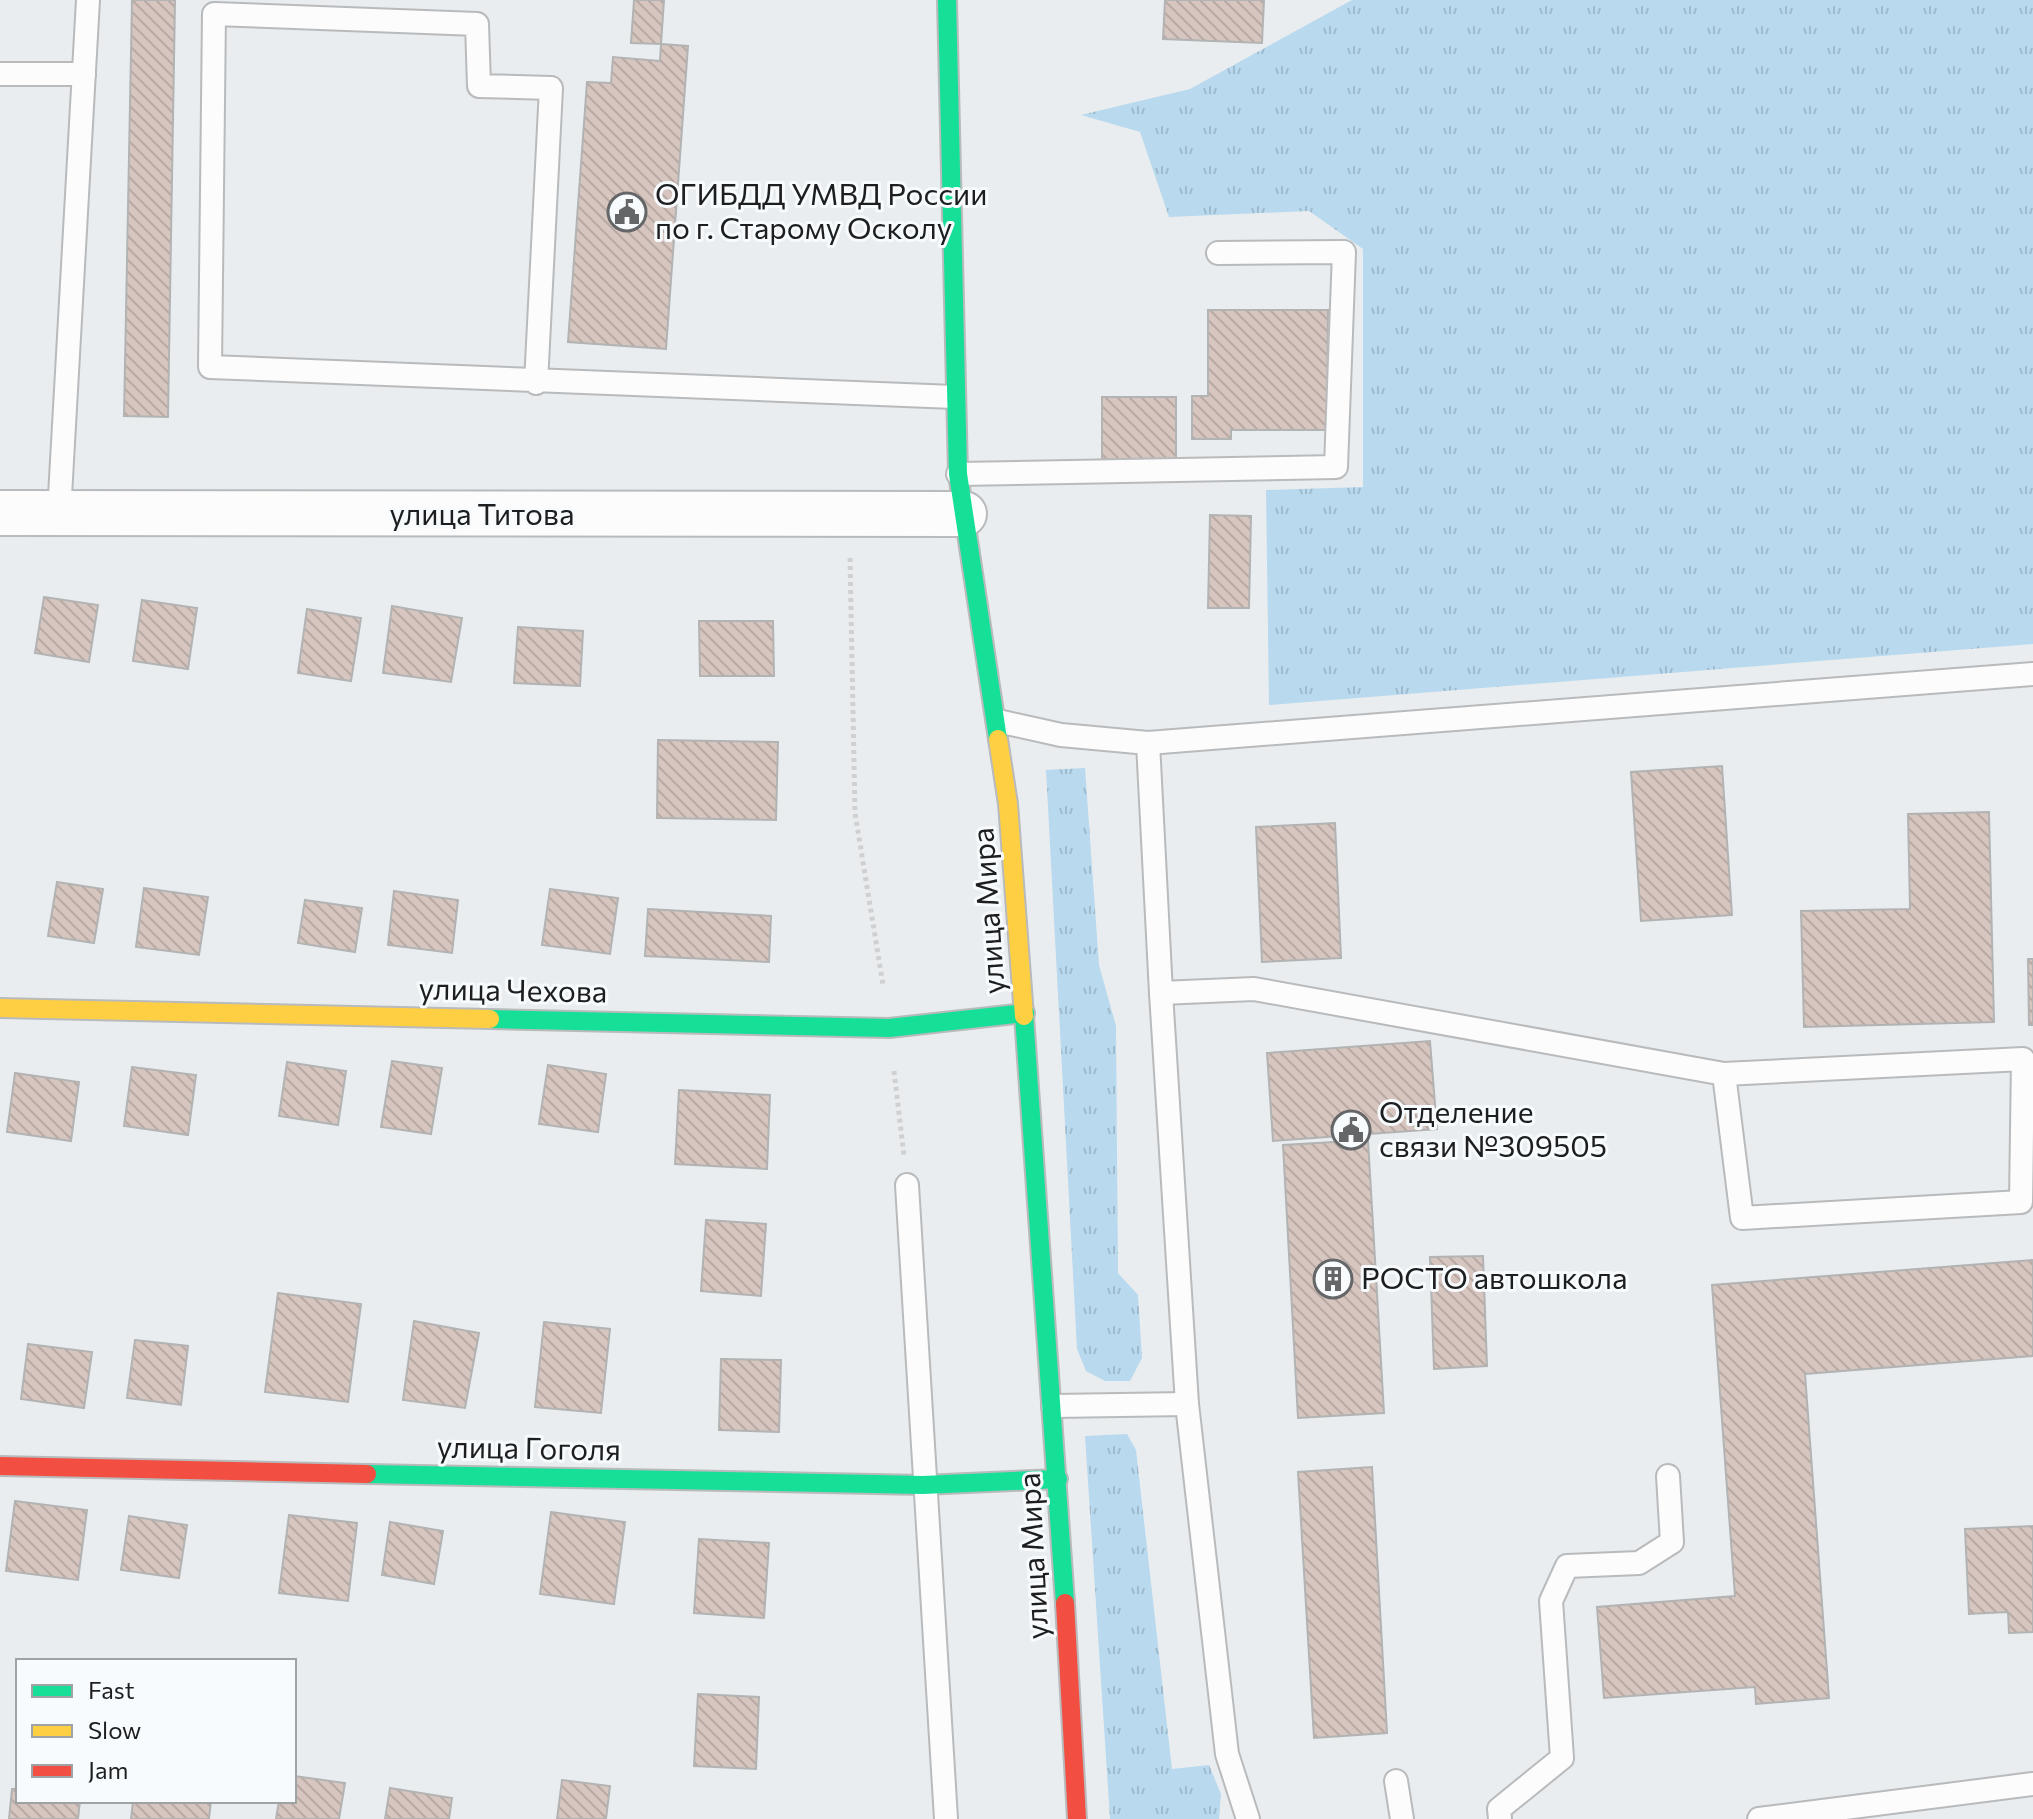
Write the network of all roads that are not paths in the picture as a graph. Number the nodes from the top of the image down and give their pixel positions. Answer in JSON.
{"nodes":[{"id":1,"x":88,"y":0,"type":"edge"},
{"id":2,"x":947,"y":0,"type":"edge"},
{"id":3,"x":0,"y":74,"type":"edge"},
{"id":4,"x":84,"y":74,"type":"junction"},
{"id":5,"x":1218,"y":253,"type":"dead end"},
{"id":6,"x":536,"y":383,"type":"junction"},
{"id":7,"x":954,"y":397,"type":"junction"},
{"id":8,"x":961,"y":494,"type":"junction"},
{"id":9,"x":0,"y":513,"type":"edge"},
{"id":10,"x":59,"y":514,"type":"junction"},
{"id":11,"x":2033,"y":674,"type":"edge"},
{"id":12,"x":998,"y":721,"type":"junction"},
{"id":13,"x":1148,"y":743,"type":"junction"},
{"id":14,"x":1161,"y":993,"type":"junction"},
{"id":15,"x":0,"y":1008,"type":"edge"},
{"id":16,"x":1025,"y":1013,"type":"junction"},
{"id":17,"x":1724,"y":1074,"type":"junction"},
{"id":18,"x":907,"y":1185,"type":"road end"},
{"id":19,"x":1187,"y":1404,"type":"junction"},
{"id":20,"x":1053,"y":1406,"type":"junction"},
{"id":21,"x":0,"y":1466,"type":"edge"},
{"id":22,"x":1668,"y":1476,"type":"dead end"},
{"id":23,"x":1058,"y":1479,"type":"junction"},
{"id":24,"x":923,"y":1485,"type":"junction"},
{"id":25,"x":1396,"y":1781,"type":"dead end"},
{"id":26,"x":2033,"y":1784,"type":"edge"},
{"id":27,"x":946,"y":1819,"type":"edge"},
{"id":28,"x":1077,"y":1819,"type":"edge"},
{"id":29,"x":1248,"y":1819,"type":"edge"},
{"id":30,"x":1402,"y":1819,"type":"edge"},
{"id":31,"x":1500,"y":1819,"type":"edge"},
{"id":32,"x":1759,"y":1819,"type":"edge"}],
"edges":[{"from":1,"to":4,"type":"lane"},
{"from":2,"to":7,"type":"street","name":"улица Мира"},
{"from":3,"to":4,"type":"lane"},
{"from":4,"to":10,"type":"lane"},
{"from":5,"to":8,"type":"lane"},
{"from":6,"to":6,"type":"lane"},
{"from":6,"to":7,"type":"lane"},
{"from":7,"to":8,"type":"street","name":"улица Мира"},
{"from":8,"to":10,"type":"street","name":"улица Титова"},
{"from":8,"to":12,"type":"street","name":"улица Мира"},
{"from":9,"to":10,"type":"street","name":"улица Титова"},
{"from":11,"to":13,"type":"lane"},
{"from":12,"to":13,"type":"lane"},
{"from":12,"to":16,"type":"street","name":"улица Мира"},
{"from":13,"to":14,"type":"lane"},
{"from":14,"to":17,"type":"lane"},
{"from":14,"to":19,"type":"lane"},
{"from":15,"to":16,"type":"street","name":"улица Чехова"},
{"from":16,"to":20,"type":"street","name":"улица Мира"},
{"from":17,"to":17,"type":"lane"},
{"from":18,"to":24,"type":"lane"},
{"from":19,"to":20,"type":"lane"},
{"from":19,"to":29,"type":"lane"},
{"from":20,"to":23,"type":"street","name":"улица Мира"},
{"from":21,"to":24,"type":"street","name":"улица Гоголя"},
{"from":22,"to":31,"type":"lane"},
{"from":23,"to":24,"type":"street","name":"улица Гоголя"},
{"from":23,"to":28,"type":"street","name":"улица Мира"},
{"from":24,"to":27,"type":"lane"},
{"from":25,"to":30,"type":"lane"},
{"from":26,"to":32,"type":"lane"}]}
